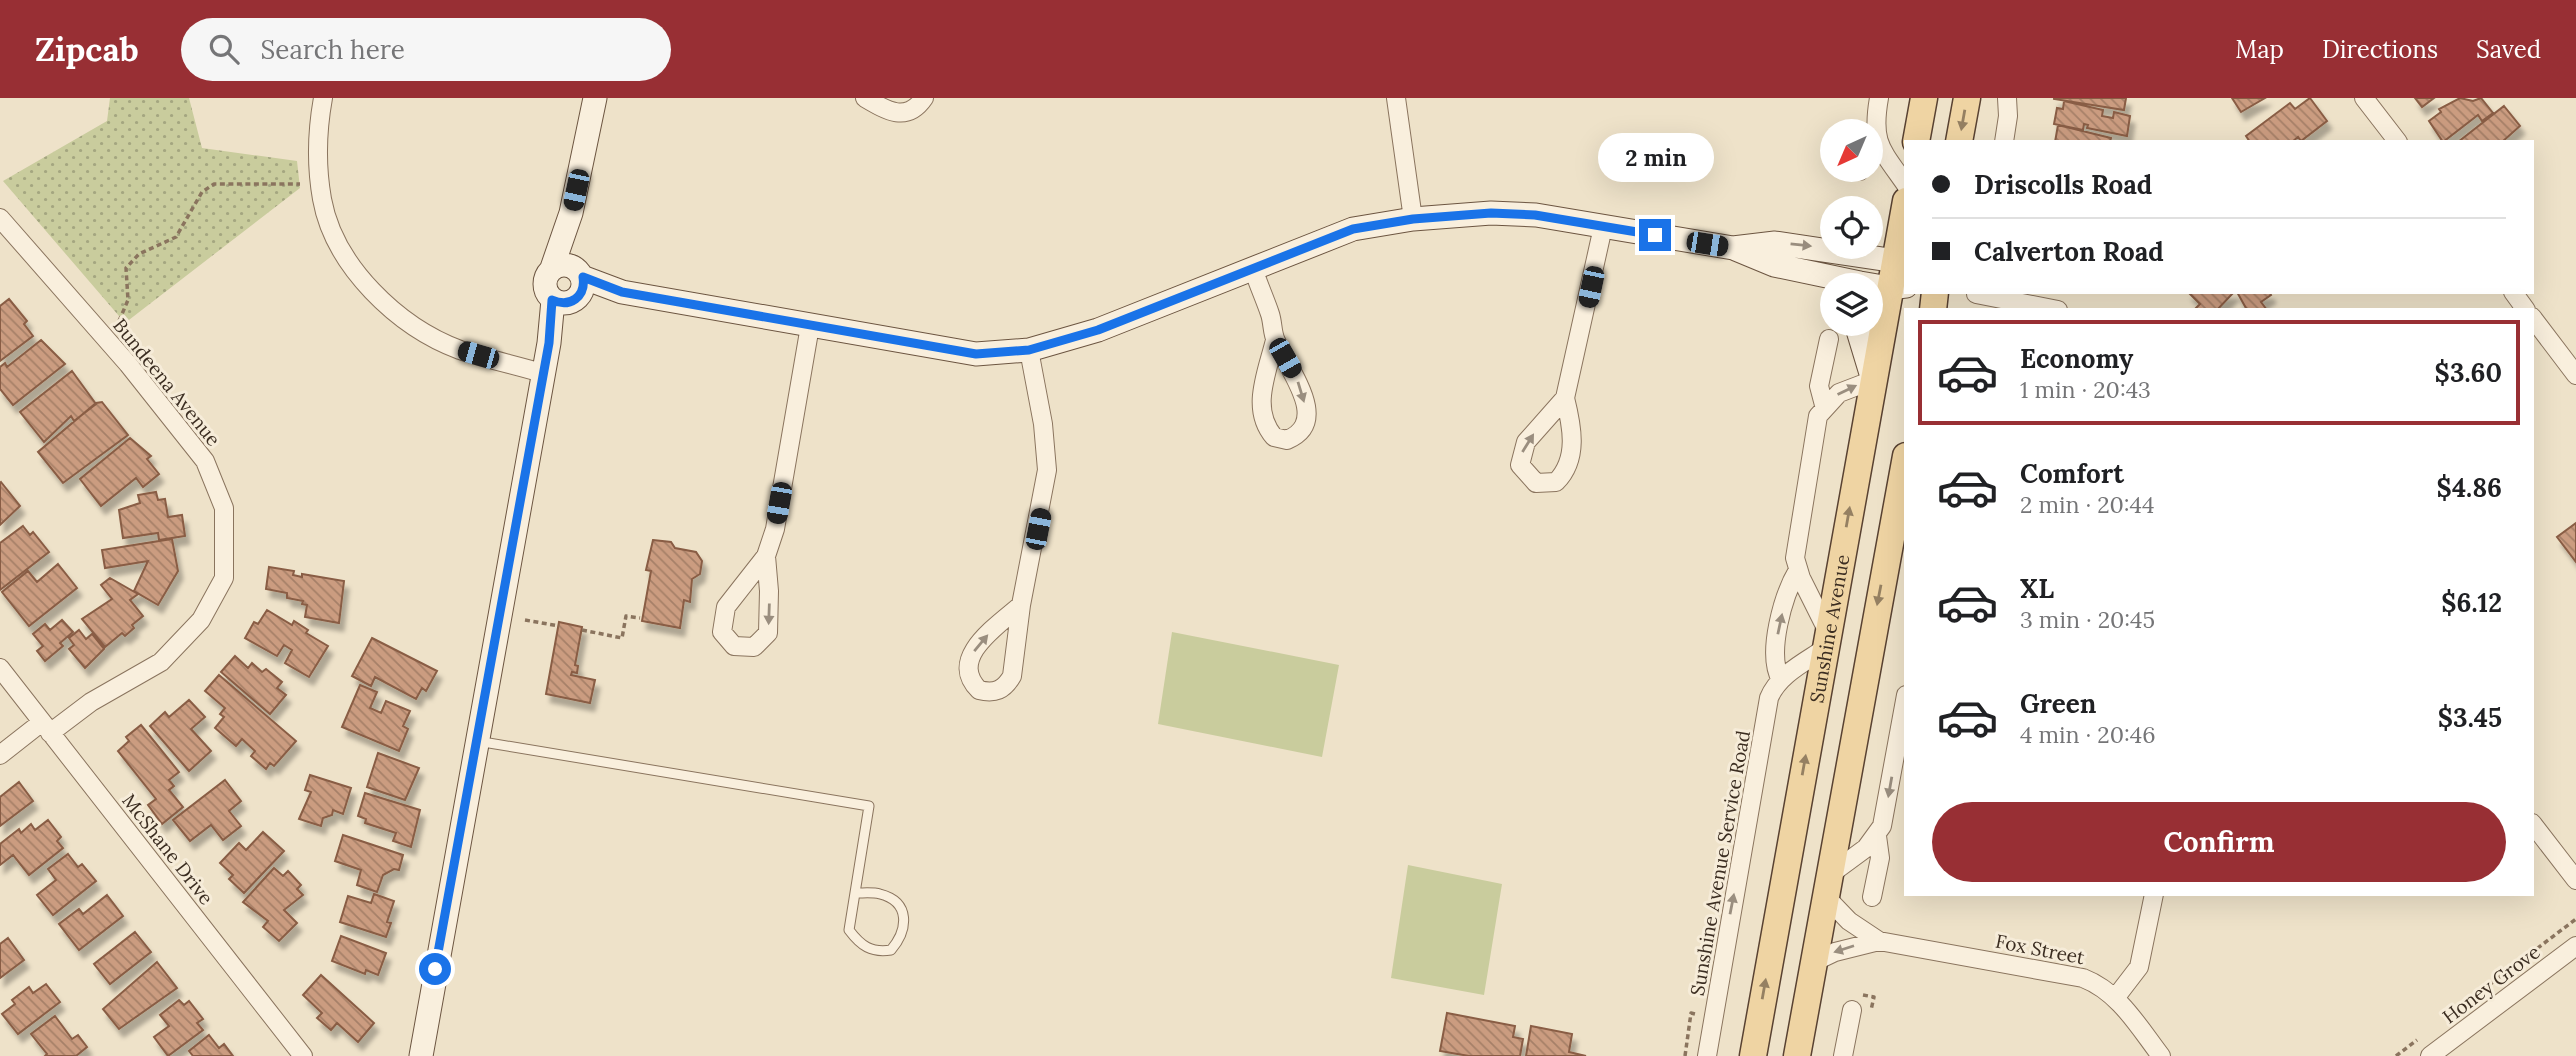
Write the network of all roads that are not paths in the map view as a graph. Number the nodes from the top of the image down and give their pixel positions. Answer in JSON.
{"nodes":[{"id":1,"x":323,"y":98,"type":"edge"},
{"id":2,"x":595,"y":98,"type":"edge"},
{"id":3,"x":865,"y":98,"type":"edge"},
{"id":4,"x":924,"y":98,"type":"edge"},
{"id":5,"x":1396,"y":98,"type":"edge"},
{"id":6,"x":1879,"y":98,"type":"edge"},
{"id":7,"x":1924,"y":98,"type":"edge"},
{"id":8,"x":1967,"y":98,"type":"edge"},
{"id":9,"x":2364,"y":98,"type":"edge"},
{"id":10,"x":2008,"y":99,"type":"edge"},
{"id":11,"x":1875,"y":119,"type":"edge"},
{"id":12,"x":1916,"y":140,"type":"edge"},
{"id":13,"x":1959,"y":140,"type":"edge"},
{"id":14,"x":2004,"y":140,"type":"edge"},
{"id":15,"x":2396,"y":140,"type":"edge"},
{"id":16,"x":1883,"y":151,"type":"edge"},
{"id":17,"x":1904,"y":182,"type":"edge"},
{"id":18,"x":0,"y":218,"type":"edge"},
{"id":19,"x":1413,"y":219,"type":"junction"},
{"id":20,"x":1603,"y":226,"type":"junction"},
{"id":21,"x":1904,"y":226,"type":"edge"},
{"id":22,"x":1733,"y":248,"type":"junction"},
{"id":23,"x":1901,"y":264,"type":"edge"},
{"id":24,"x":1253,"y":268,"type":"junction"},
{"id":25,"x":1820,"y":276,"type":"edge"},
{"id":26,"x":568,"y":285,"type":"junction"},
{"id":27,"x":1898,"y":287,"type":"edge"},
{"id":28,"x":1975,"y":299,"type":"edge"},
{"id":29,"x":2043,"y":308,"type":"edge"},
{"id":30,"x":2534,"y":320,"type":"edge"},
{"id":31,"x":810,"y":327,"type":"junction"},
{"id":32,"x":1860,"y":336,"type":"edge"},
{"id":33,"x":1829,"y":339,"type":"dead end"},
{"id":34,"x":1275,"y":340,"type":"junction"},
{"id":35,"x":1029,"y":350,"type":"junction"},
{"id":36,"x":542,"y":373,"type":"junction"},
{"id":37,"x":2576,"y":374,"type":"edge"},
{"id":38,"x":1873,"y":380,"type":"junction"},
{"id":39,"x":1565,"y":397,"type":"dead end"},
{"id":40,"x":1824,"y":405,"type":"junction"},
{"id":41,"x":1904,"y":467,"type":"edge"},
{"id":42,"x":766,"y":556,"type":"junction"},
{"id":43,"x":1798,"y":570,"type":"junction"},
{"id":44,"x":1021,"y":605,"type":"junction"},
{"id":45,"x":1826,"y":640,"type":"junction"},
{"id":46,"x":0,"y":668,"type":"edge"},
{"id":47,"x":1781,"y":680,"type":"junction"},
{"id":48,"x":1904,"y":706,"type":"edge"},
{"id":49,"x":46,"y":727,"type":"junction"},
{"id":50,"x":476,"y":740,"type":"junction"},
{"id":51,"x":0,"y":755,"type":"edge"},
{"id":52,"x":2534,"y":826,"type":"edge"},
{"id":53,"x":1877,"y":836,"type":"junction"},
{"id":54,"x":2576,"y":880,"type":"edge"},
{"id":55,"x":1826,"y":886,"type":"junction"},
{"id":56,"x":857,"y":893,"type":"junction"},
{"id":57,"x":2154,"y":896,"type":"edge"},
{"id":58,"x":1872,"y":897,"type":"dead end"},
{"id":59,"x":1879,"y":941,"type":"junction"},
{"id":60,"x":2576,"y":946,"type":"edge"},
{"id":61,"x":1812,"y":963,"type":"junction"},
{"id":62,"x":2116,"y":997,"type":"junction"},
{"id":63,"x":1852,"y":1010,"type":"dead end"},
{"id":64,"x":1801,"y":1050,"type":"edge"},
{"id":65,"x":420,"y":1052,"type":"edge"},
{"id":66,"x":2155,"y":1054,"type":"edge"},
{"id":67,"x":303,"y":1056,"type":"edge"},
{"id":68,"x":1707,"y":1056,"type":"edge"},
{"id":69,"x":1753,"y":1056,"type":"edge"},
{"id":70,"x":1843,"y":1056,"type":"edge"},
{"id":71,"x":2430,"y":1056,"type":"edge"}],
"edges":[{"from":1,"to":36,"type":"street"},
{"from":2,"to":26,"type":"street"},
{"from":3,"to":4,"type":"street"},
{"from":5,"to":19,"type":"street"},
{"from":6,"to":11,"type":"street"},
{"from":7,"to":12,"type":"main road"},
{"from":8,"to":13,"type":"main road","one_way":true},
{"from":9,"to":15,"type":"street"},
{"from":10,"to":14,"type":"street"},
{"from":16,"to":17,"type":"street"},
{"from":18,"to":49,"type":"street","name":"Bundeena Avenue"},
{"from":19,"to":20,"type":"street"},
{"from":19,"to":24,"type":"street"},
{"from":20,"to":22,"type":"street"},
{"from":20,"to":39,"type":"street"},
{"from":21,"to":23,"type":"main road","name":"Sunshine Avenue"},
{"from":22,"to":23,"type":"street","one_way":true},
{"from":22,"to":25,"type":"street"},
{"from":23,"to":27,"type":"main road","name":"Sunshine Avenue"},
{"from":24,"to":34,"type":"street"},
{"from":24,"to":35,"type":"street"},
{"from":26,"to":31,"type":"street"},
{"from":26,"to":36,"type":"street"},
{"from":27,"to":38,"type":"main road","name":"Sunshine Avenue"},
{"from":28,"to":29,"type":"street"},
{"from":30,"to":37,"type":"street"},
{"from":31,"to":35,"type":"street"},
{"from":31,"to":42,"type":"street"},
{"from":32,"to":38,"type":"street"},
{"from":33,"to":40,"type":"street"},
{"from":34,"to":34,"type":"street","one_way":true},
{"from":35,"to":44,"type":"street"},
{"from":36,"to":50,"type":"street"},
{"from":40,"to":38,"type":"street","one_way":true},
{"from":45,"to":38,"type":"main road","name":"Sunshine Avenue","one_way":true},
{"from":40,"to":43,"type":"street"},
{"from":41,"to":55,"type":"main road","one_way":true},
{"from":42,"to":42,"type":"street","one_way":true},
{"from":43,"to":45,"type":"street"},
{"from":47,"to":43,"type":"street","one_way":true},
{"from":44,"to":44,"type":"street","one_way":true},
{"from":45,"to":47,"type":"street","name":"Sunshine Avenue Service Road"},
{"from":69,"to":45,"type":"main road","name":"Sunshine Avenue","one_way":true},
{"from":46,"to":49,"type":"street","name":"McShane Drive"},
{"from":68,"to":47,"type":"street","name":"Sunshine Avenue Service Road","one_way":true},
{"from":48,"to":53,"type":"street","one_way":true},
{"from":49,"to":51,"type":"street","name":"Bundeena Avenue"},
{"from":49,"to":67,"type":"street","name":"McShane Drive"},
{"from":50,"to":56,"type":"lane"},
{"from":50,"to":65,"type":"street"},
{"from":52,"to":54,"type":"street"},
{"from":53,"to":55,"type":"street"},
{"from":53,"to":58,"type":"street"},
{"from":55,"to":59,"type":"street","name":"Fox Street"},
{"from":55,"to":61,"type":"main road"},
{"from":56,"to":56,"type":"lane"},
{"from":57,"to":62,"type":"street"},
{"from":59,"to":61,"type":"street","name":"Fox Street","one_way":true},
{"from":59,"to":62,"type":"street","name":"Fox Street"},
{"from":60,"to":71,"type":"street","name":"Honey Grove"},
{"from":61,"to":64,"type":"main road"},
{"from":62,"to":66,"type":"street","name":"Fox Street"},
{"from":63,"to":70,"type":"street"}]}
